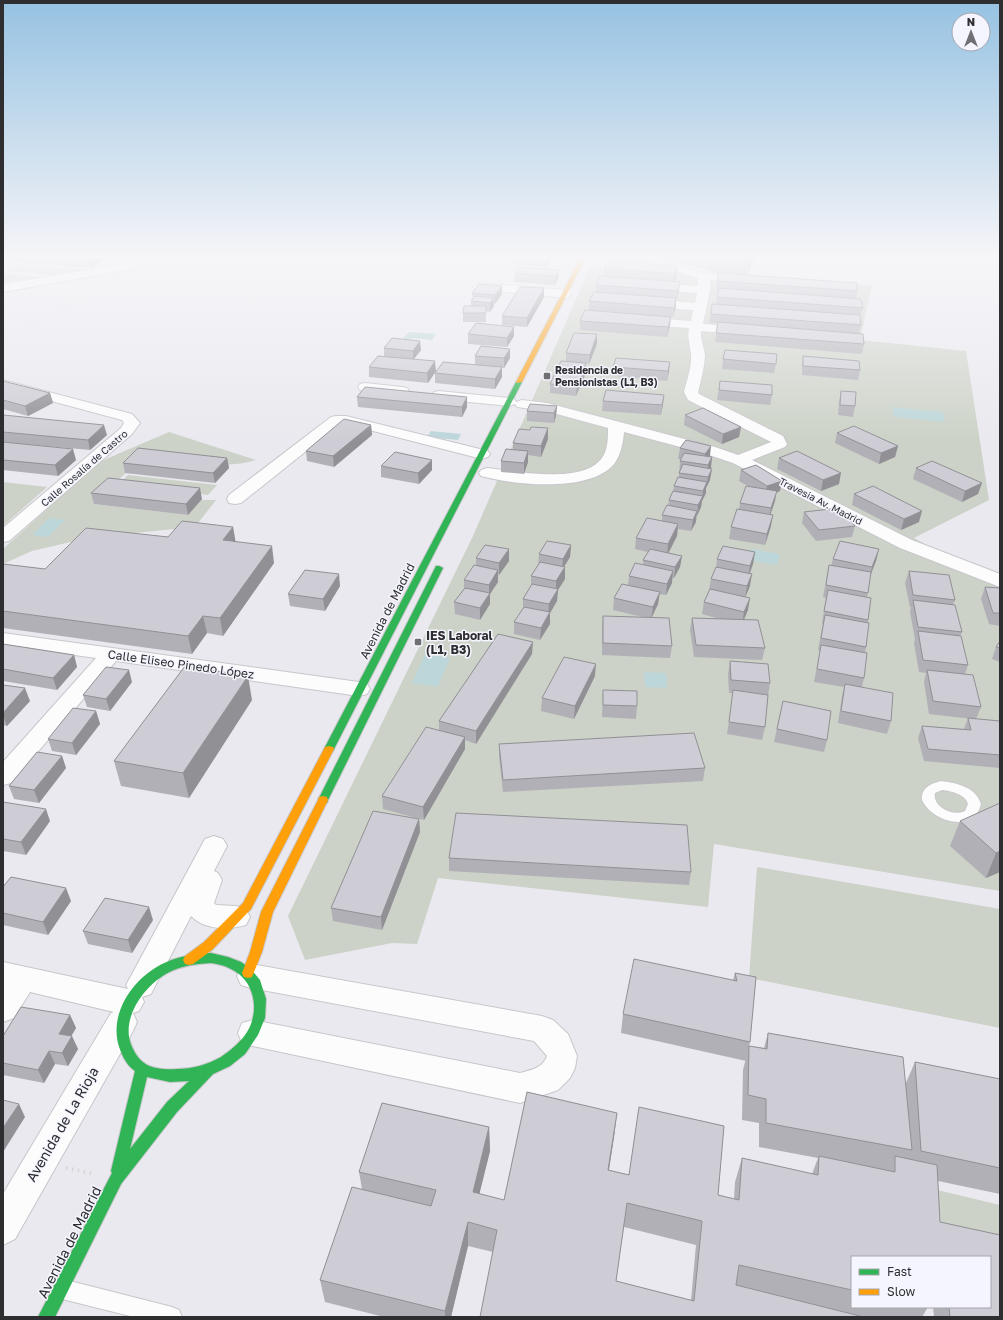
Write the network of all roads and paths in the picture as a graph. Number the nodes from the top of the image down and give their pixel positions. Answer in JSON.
{"nodes":[{"id":1,"x":41,"y":319,"type":"edge"},
{"id":2,"x":554,"y":319,"type":"edge"},
{"id":3,"x":698,"y":319,"type":"edge"},
{"id":4,"x":627,"y":320,"type":"edge"},
{"id":5,"x":696,"y":326,"type":"junction"},
{"id":6,"x":758,"y":332,"type":"edge"},
{"id":7,"x":3,"y":338,"type":"edge"},
{"id":8,"x":3,"y":384,"type":"edge"},
{"id":9,"x":365,"y":387,"type":"edge"},
{"id":10,"x":518,"y":403,"type":"junction"},
{"id":11,"x":616,"y":426,"type":"junction"},
{"id":12,"x":739,"y":460,"type":"junction"},
{"id":13,"x":486,"y":468,"type":"junction"},
{"id":14,"x":235,"y":499,"type":"dead end"},
{"id":15,"x":3,"y":537,"type":"edge"},
{"id":16,"x":444,"y":560,"type":"dead end"},
{"id":17,"x":1000,"y":581,"type":"edge"},
{"id":18,"x":3,"y":639,"type":"edge"},
{"id":19,"x":111,"y":654,"type":"junction"},
{"id":20,"x":359,"y":689,"type":"junction"},
{"id":21,"x":3,"y":777,"type":"edge"},
{"id":22,"x":236,"y":917,"type":"junction"},
{"id":23,"x":189,"y":960,"type":"junction"},
{"id":24,"x":249,"y":974,"type":"junction"},
{"id":25,"x":13,"y":977,"type":"edge"},
{"id":26,"x":130,"y":1004,"type":"junction"},
{"id":27,"x":3,"y":1009,"type":"edge"},
{"id":28,"x":253,"y":1033,"type":"junction"},
{"id":29,"x":142,"y":1069,"type":"junction"},
{"id":30,"x":209,"y":1071,"type":"junction"},
{"id":31,"x":40,"y":1162,"type":"junction"},
{"id":32,"x":116,"y":1179,"type":"junction"},
{"id":33,"x":3,"y":1226,"type":"edge"},
{"id":34,"x":60,"y":1289,"type":"junction"},
{"id":35,"x":46,"y":1317,"type":"edge"},
{"id":36,"x":172,"y":1317,"type":"edge"}],
"edges":[{"from":1,"to":7,"type":"path"},
{"from":2,"to":10,"type":"main road","name":"Avenida de Madrid"},
{"from":3,"to":5,"type":"street"},
{"from":4,"to":5,"type":"street"},
{"from":5,"to":6,"type":"street"},
{"from":5,"to":12,"type":"street"},
{"from":8,"to":15,"type":"street","name":"Calle Rosalía de Castro"},
{"from":9,"to":10,"type":"street","name":"Travesia Av. Madrid"},
{"from":10,"to":11,"type":"street","name":"Travesia Av. Madrid"},
{"from":10,"to":13,"type":"main road","name":"Avenida de Madrid"},
{"from":11,"to":12,"type":"street","name":"Travesia Av. Madrid"},
{"from":11,"to":13,"type":"street"},
{"from":12,"to":17,"type":"street","name":"Travesia Av. Madrid"},
{"from":13,"to":14,"type":"street"},
{"from":13,"to":20,"type":"main road","name":"Avenida de Madrid"},
{"from":16,"to":24,"type":"main road"},
{"from":18,"to":19,"type":"street","name":"Calle Eliseo Pinedo López"},
{"from":19,"to":20,"type":"street","name":"Calle Eliseo Pinedo López"},
{"from":19,"to":21,"type":"street"},
{"from":20,"to":22,"type":"main road","name":"Avenida de Madrid"},
{"from":22,"to":23,"type":"main road","name":"Avenida de Madrid"},
{"from":22,"to":26,"type":"street","name":"Avenida de La Rioja"},
{"from":23,"to":24,"type":"main road"},
{"from":23,"to":26,"type":"main road"},
{"from":24,"to":28,"type":"main road"},
{"from":24,"to":28,"type":"street"},
{"from":25,"to":26,"type":"street"},
{"from":25,"to":27,"type":"street"},
{"from":26,"to":29,"type":"main road"},
{"from":26,"to":31,"type":"street","name":"Avenida de La Rioja"},
{"from":28,"to":30,"type":"main road"},
{"from":29,"to":30,"type":"main road"},
{"from":29,"to":32,"type":"main road","name":"Avenida de Madrid"},
{"from":30,"to":32,"type":"main road","name":"Avenida de Madrid"},
{"from":31,"to":32,"type":"path"},
{"from":31,"to":33,"type":"street","name":"Avenida de La Rioja"},
{"from":32,"to":34,"type":"main road","name":"Avenida de Madrid"},
{"from":34,"to":35,"type":"main road","name":"Avenida de Madrid"},
{"from":34,"to":36,"type":"lane"}]}
